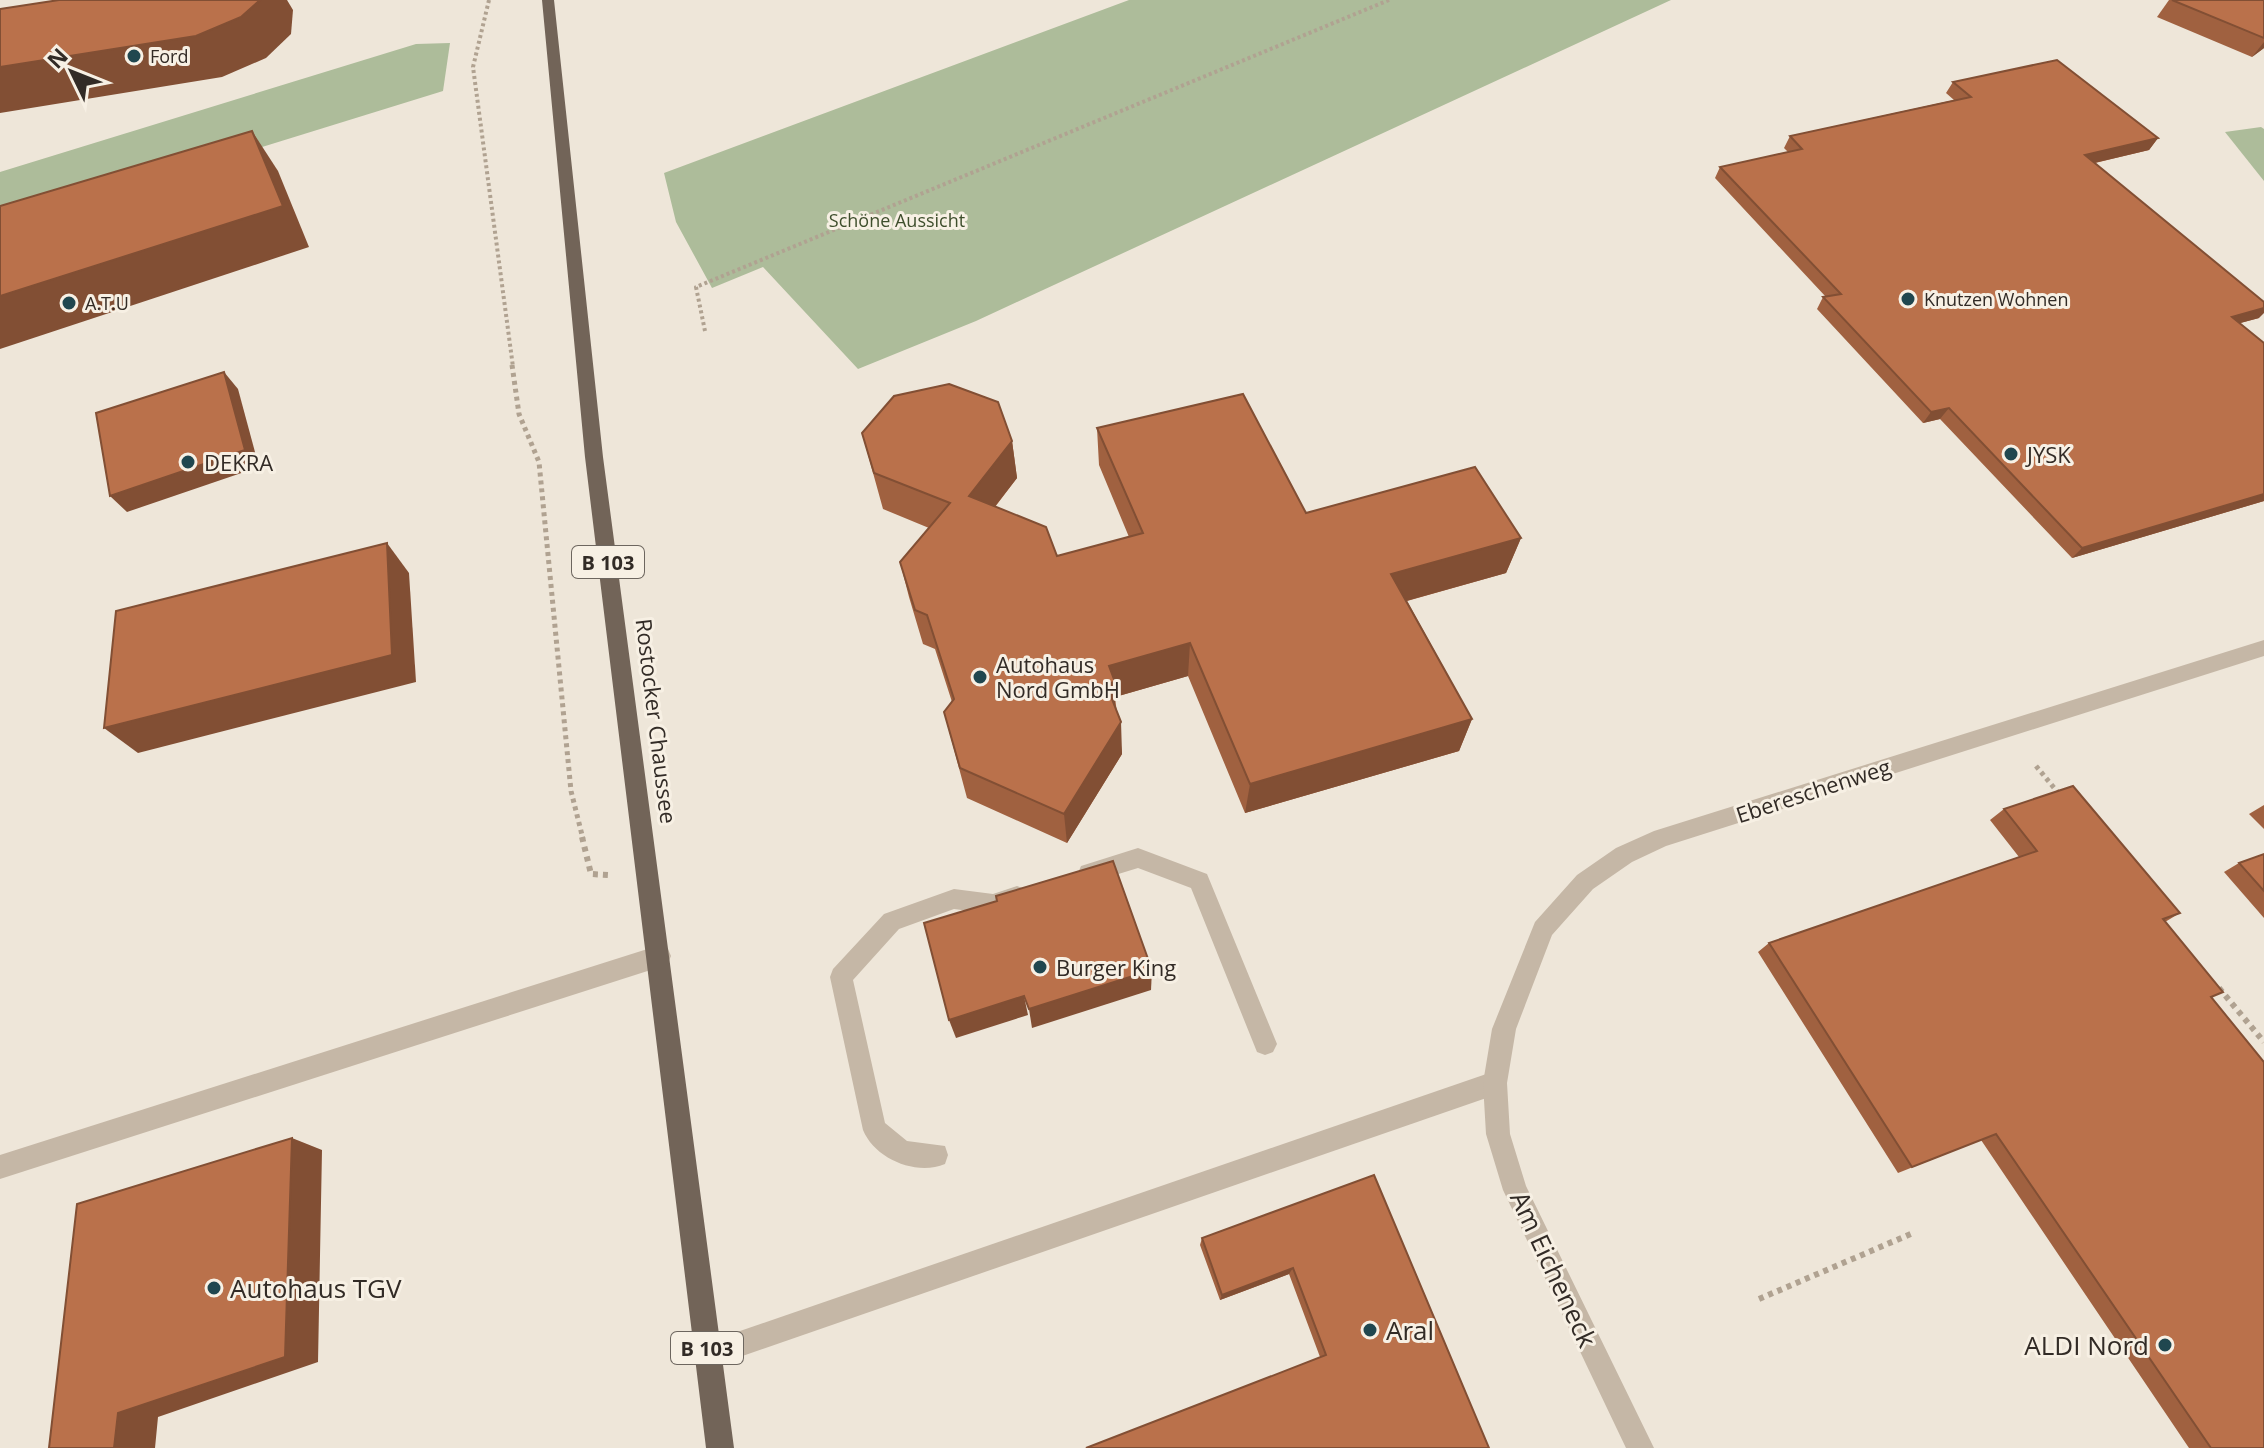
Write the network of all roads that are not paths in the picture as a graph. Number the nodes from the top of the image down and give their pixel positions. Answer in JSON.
{"nodes":[{"id":1,"x":548,"y":0,"type":"edge"},
{"id":2,"x":2264,"y":648,"type":"edge"},
{"id":3,"x":1065,"y":881,"type":"edge"},
{"id":4,"x":1036,"y":890,"type":"edge"},
{"id":5,"x":660,"y":956,"type":"junction"},
{"id":6,"x":1265,"y":1044,"type":"dead end"},
{"id":7,"x":1495,"y":1083,"type":"junction"},
{"id":8,"x":936,"y":1155,"type":"dead end"},
{"id":9,"x":0,"y":1167,"type":"edge"},
{"id":10,"x":708,"y":1355,"type":"junction"},
{"id":11,"x":720,"y":1448,"type":"edge"},
{"id":12,"x":1640,"y":1448,"type":"edge"}],
"edges":[{"from":1,"to":5,"type":"main road","name":"Rostocker Chaussee","number":"B 103"},
{"from":2,"to":7,"type":"street","name":"Ebereschenweg"},
{"from":3,"to":6,"type":"street"},
{"from":4,"to":8,"type":"street"},
{"from":5,"to":9,"type":"street"},
{"from":5,"to":10,"type":"main road","name":"Rostocker Chaussee","number":"B 103"},
{"from":7,"to":10,"type":"street"},
{"from":7,"to":12,"type":"street","name":"Am Eicheneck"},
{"from":10,"to":11,"type":"main road","name":"Rostocker Chaussee","number":"B 103"}]}
